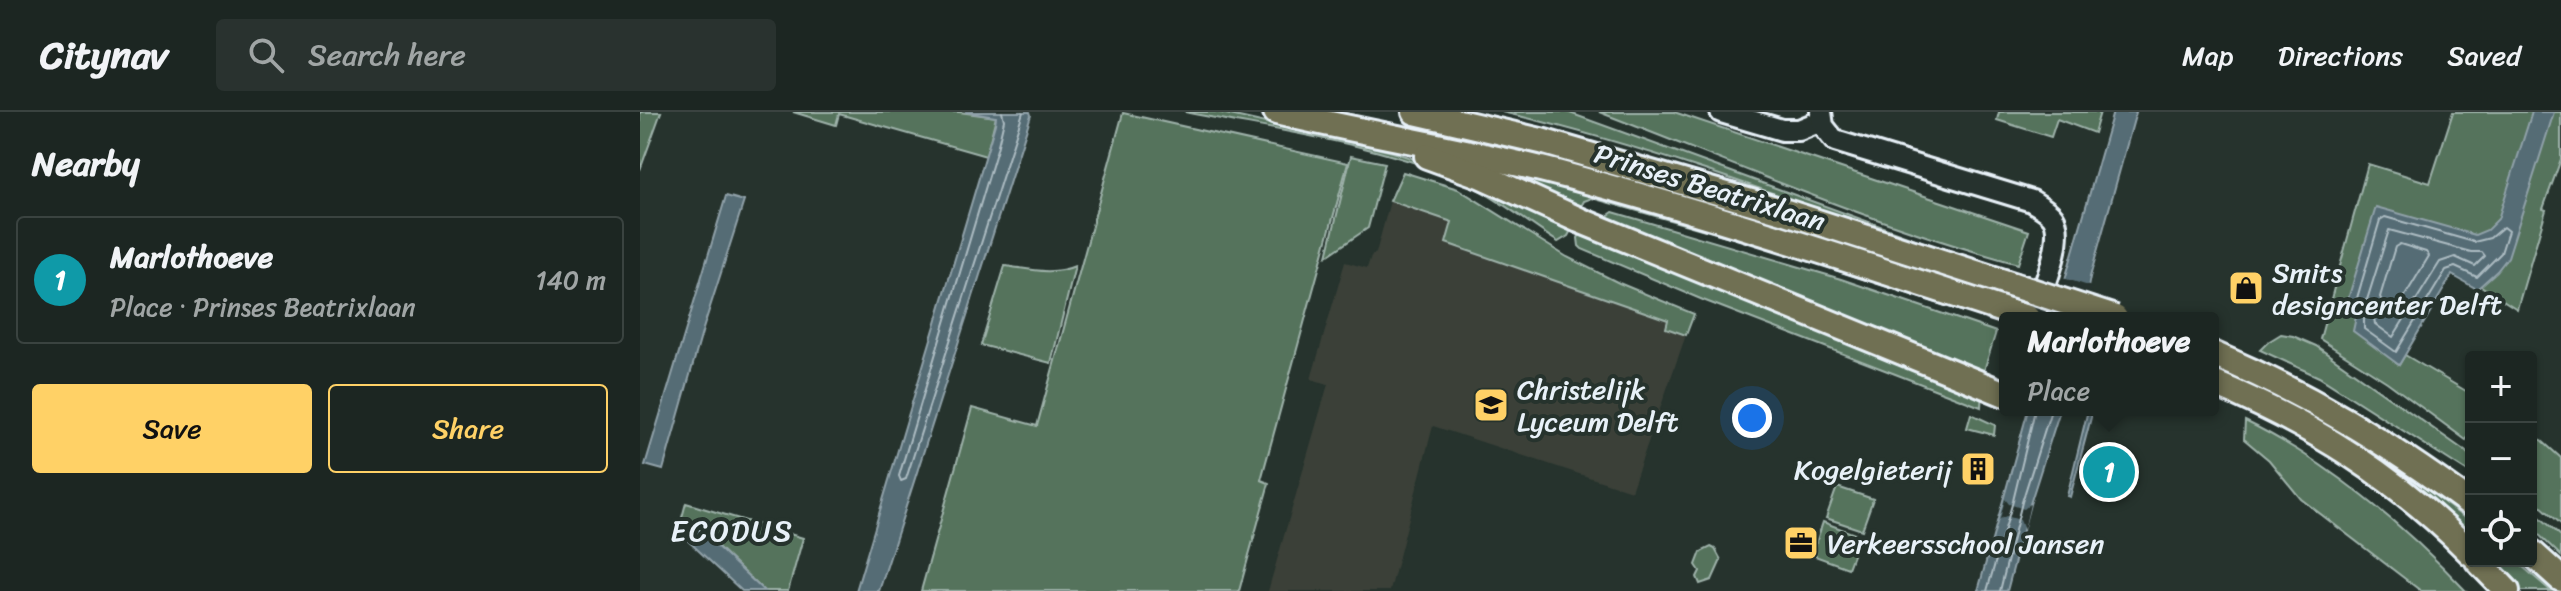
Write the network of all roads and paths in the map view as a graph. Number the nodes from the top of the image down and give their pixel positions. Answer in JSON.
{"nodes":[{"id":1,"x":1276,"y":112,"type":"edge"},
{"id":2,"x":1415,"y":112,"type":"edge"},
{"id":3,"x":1456,"y":112,"type":"edge"},
{"id":4,"x":1721,"y":112,"type":"edge"},
{"id":5,"x":1821,"y":116,"type":"edge"},
{"id":6,"x":1369,"y":134,"type":"junction"},
{"id":7,"x":1541,"y":141,"type":"junction"},
{"id":8,"x":2010,"y":312,"type":"edge"},
{"id":9,"x":2035,"y":312,"type":"edge"},
{"id":10,"x":2096,"y":312,"type":"edge"},
{"id":11,"x":2219,"y":357,"type":"edge"},
{"id":12,"x":2219,"y":386,"type":"edge"},
{"id":13,"x":1999,"y":392,"type":"edge"},
{"id":14,"x":2465,"y":500,"type":"edge"},
{"id":15,"x":2465,"y":547,"type":"edge"},
{"id":16,"x":2537,"y":557,"type":"edge"},
{"id":17,"x":2484,"y":567,"type":"edge"},
{"id":18,"x":2561,"y":579,"type":"edge"},
{"id":19,"x":2507,"y":591,"type":"edge"}],
"edges":[{"from":1,"to":6,"type":"main road","name":"Prinses Beatrixlaan"},
{"from":2,"to":7,"type":"main road","name":"Prinses Beatrixlaan"},
{"from":3,"to":7,"type":"main road"},
{"from":4,"to":5,"type":"street"},
{"from":5,"to":9,"type":"street"},
{"from":6,"to":8,"type":"main road","name":"Prinses Beatrixlaan"},
{"from":6,"to":13,"type":"main road"},
{"from":7,"to":10,"type":"main road","name":"Prinses Beatrixlaan","bridge":true},
{"from":11,"to":14,"type":"main road"},
{"from":12,"to":15,"type":"main road"},
{"from":16,"to":18,"type":"main road"},
{"from":17,"to":19,"type":"main road"}]}
